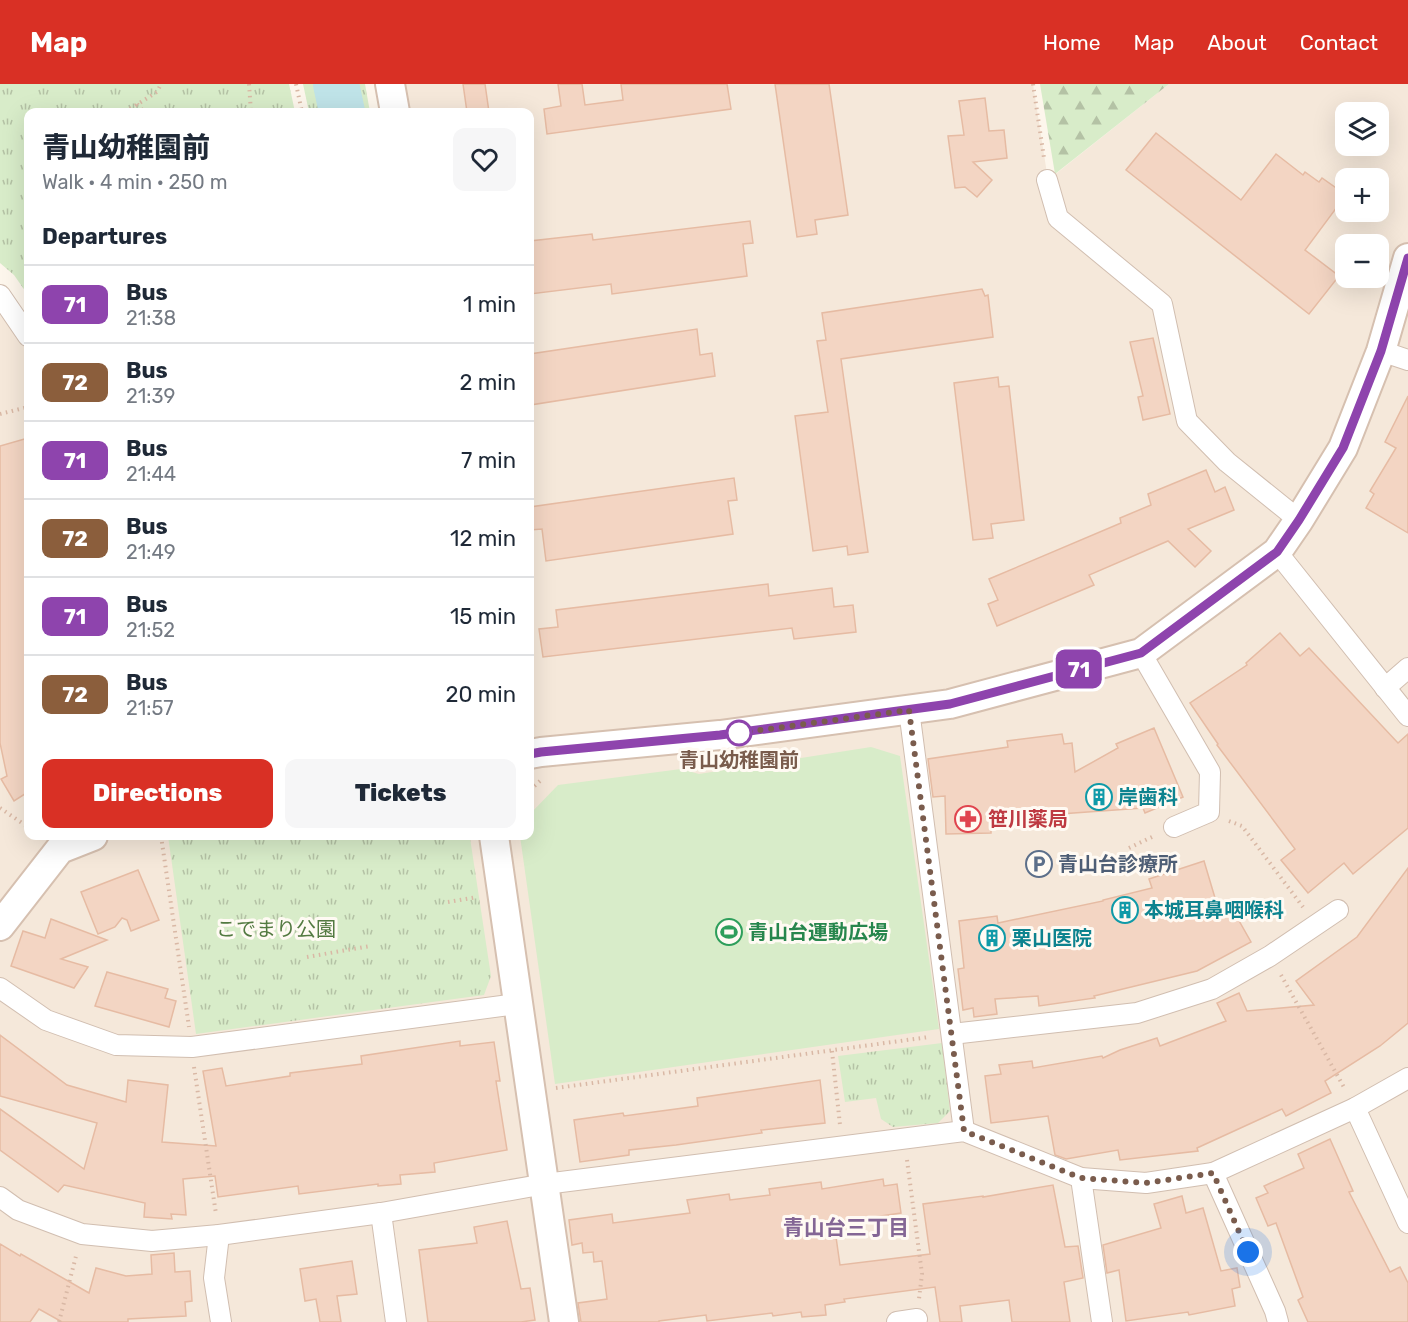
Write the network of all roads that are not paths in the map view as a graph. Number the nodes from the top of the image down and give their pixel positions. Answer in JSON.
{"nodes":[{"id":1,"x":390,"y":84,"type":"edge"},
{"id":2,"x":394,"y":108,"type":"edge"},
{"id":3,"x":1047,"y":180,"type":"road end"},
{"id":4,"x":1408,"y":258,"type":"edge"},
{"id":5,"x":0,"y":295,"type":"edge"},
{"id":6,"x":24,"y":330,"type":"edge"},
{"id":7,"x":1381,"y":351,"type":"junction"},
{"id":8,"x":1408,"y":360,"type":"edge"},
{"id":9,"x":1299,"y":520,"type":"junction"},
{"id":10,"x":1277,"y":552,"type":"junction"},
{"id":11,"x":1141,"y":653,"type":"junction"},
{"id":12,"x":1408,"y":669,"type":"edge"},
{"id":13,"x":1384,"y":687,"type":"junction"},
{"id":14,"x":909,"y":710,"type":"junction"},
{"id":15,"x":1408,"y":716,"type":"edge"},
{"id":16,"x":536,"y":766,"type":"edge"},
{"id":17,"x":1174,"y":827,"type":"road end"},
{"id":18,"x":83,"y":840,"type":"edge"},
{"id":19,"x":495,"y":840,"type":"edge"},
{"id":20,"x":1338,"y":910,"type":"dead end"},
{"id":21,"x":0,"y":926,"type":"edge"},
{"id":22,"x":0,"y":988,"type":"edge"},
{"id":23,"x":517,"y":1004,"type":"junction"},
{"id":24,"x":952,"y":1034,"type":"junction"},
{"id":25,"x":1408,"y":1078,"type":"edge"},
{"id":26,"x":1355,"y":1108,"type":"junction"},
{"id":27,"x":964,"y":1131,"type":"junction"},
{"id":28,"x":1213,"y":1173,"type":"junction"},
{"id":29,"x":1081,"y":1178,"type":"junction"},
{"id":30,"x":545,"y":1184,"type":"junction"},
{"id":31,"x":0,"y":1197,"type":"edge"},
{"id":32,"x":381,"y":1213,"type":"junction"},
{"id":33,"x":1408,"y":1223,"type":"edge"},
{"id":34,"x":219,"y":1235,"type":"junction"},
{"id":35,"x":916,"y":1319,"type":"road end"},
{"id":36,"x":221,"y":1322,"type":"edge"},
{"id":37,"x":396,"y":1322,"type":"edge"},
{"id":38,"x":564,"y":1322,"type":"edge"},
{"id":39,"x":897,"y":1322,"type":"edge"},
{"id":40,"x":1102,"y":1322,"type":"edge"},
{"id":41,"x":1278,"y":1322,"type":"edge"}],
"edges":[{"from":1,"to":2,"type":"street"},
{"from":3,"to":9,"type":"street"},
{"from":4,"to":7,"type":"street"},
{"from":5,"to":6,"type":"street"},
{"from":7,"to":8,"type":"street"},
{"from":7,"to":9,"type":"street"},
{"from":9,"to":10,"type":"street"},
{"from":10,"to":11,"type":"street"},
{"from":10,"to":13,"type":"street"},
{"from":11,"to":14,"type":"street"},
{"from":11,"to":17,"type":"street"},
{"from":12,"to":13,"type":"street"},
{"from":13,"to":15,"type":"street"},
{"from":14,"to":16,"type":"street"},
{"from":14,"to":24,"type":"street"},
{"from":18,"to":21,"type":"street"},
{"from":19,"to":23,"type":"street"},
{"from":20,"to":24,"type":"street"},
{"from":22,"to":23,"type":"street"},
{"from":23,"to":30,"type":"street"},
{"from":24,"to":27,"type":"street"},
{"from":25,"to":26,"type":"street"},
{"from":26,"to":28,"type":"street"},
{"from":26,"to":33,"type":"street"},
{"from":27,"to":29,"type":"street"},
{"from":27,"to":30,"type":"street"},
{"from":28,"to":29,"type":"street"},
{"from":28,"to":41,"type":"street"},
{"from":29,"to":40,"type":"street"},
{"from":30,"to":32,"type":"street"},
{"from":30,"to":38,"type":"street"},
{"from":31,"to":34,"type":"street"},
{"from":32,"to":34,"type":"street"},
{"from":32,"to":37,"type":"street"},
{"from":34,"to":36,"type":"street"},
{"from":35,"to":39,"type":"street"}]}
